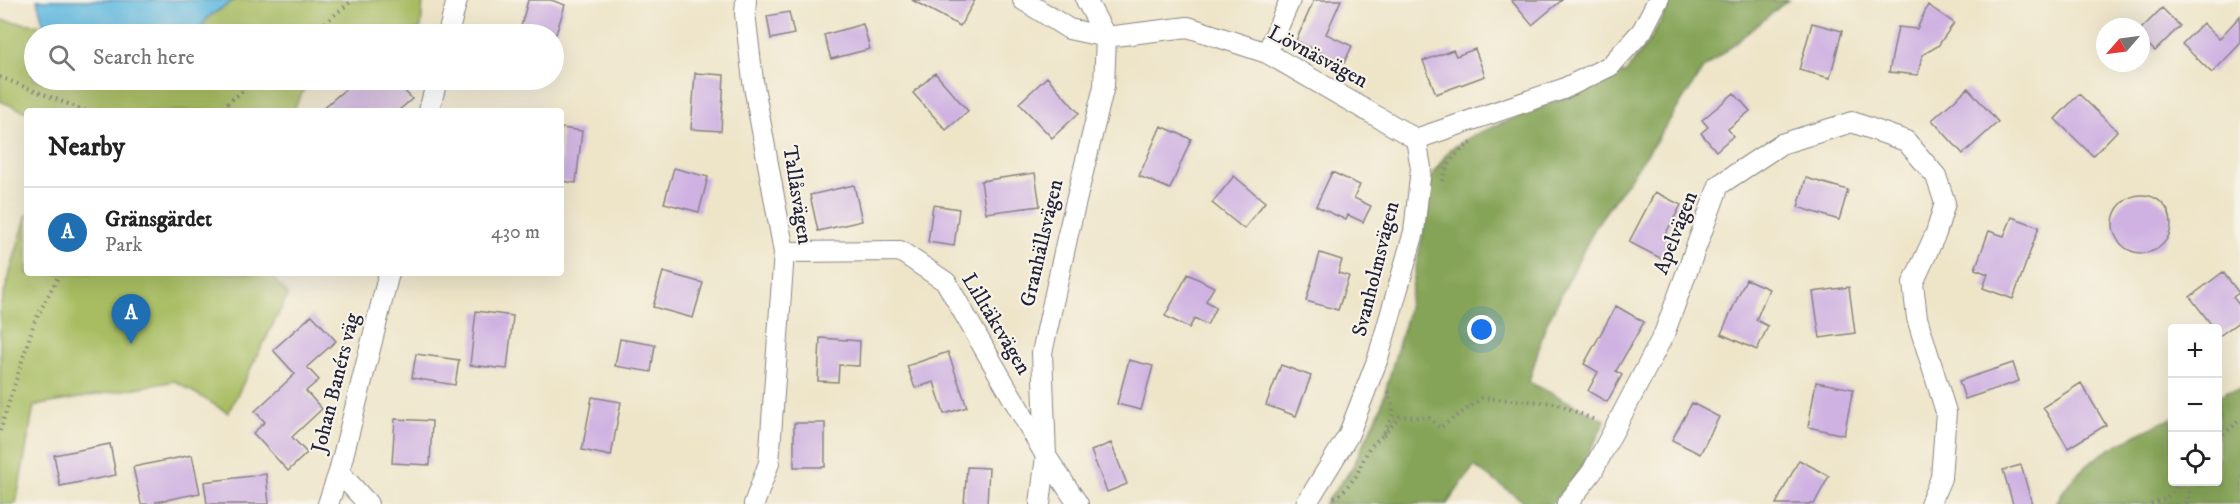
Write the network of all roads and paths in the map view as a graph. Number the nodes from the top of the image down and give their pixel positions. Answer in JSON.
{"nodes":[{"id":1,"x":353,"y":0,"type":"edge"},
{"id":2,"x":457,"y":0,"type":"edge"},
{"id":3,"x":746,"y":0,"type":"edge"},
{"id":4,"x":1023,"y":0,"type":"edge"},
{"id":5,"x":1086,"y":0,"type":"edge"},
{"id":6,"x":1290,"y":0,"type":"edge"},
{"id":7,"x":1658,"y":0,"type":"edge"},
{"id":8,"x":323,"y":24,"type":"edge"},
{"id":9,"x":451,"y":24,"type":"edge"},
{"id":10,"x":1106,"y":37,"type":"junction"},
{"id":11,"x":1267,"y":53,"type":"junction"},
{"id":12,"x":0,"y":77,"type":"edge"},
{"id":13,"x":24,"y":86,"type":"edge"},
{"id":14,"x":33,"y":90,"type":"edge"},
{"id":15,"x":244,"y":90,"type":"edge"},
{"id":16,"x":434,"y":90,"type":"edge"},
{"id":17,"x":78,"y":108,"type":"edge"},
{"id":18,"x":222,"y":108,"type":"edge"},
{"id":19,"x":430,"y":108,"type":"edge"},
{"id":20,"x":1416,"y":139,"type":"junction"},
{"id":21,"x":1476,"y":141,"type":"dead end"},
{"id":22,"x":1439,"y":191,"type":"dead end"},
{"id":23,"x":783,"y":252,"type":"junction"},
{"id":24,"x":58,"y":276,"type":"edge"},
{"id":25,"x":388,"y":276,"type":"edge"},
{"id":26,"x":1385,"y":380,"type":"dead end"},
{"id":27,"x":2240,"y":418,"type":"edge"},
{"id":28,"x":1614,"y":429,"type":"junction"},
{"id":29,"x":0,"y":431,"type":"edge"},
{"id":30,"x":2222,"y":434,"type":"edge"},
{"id":31,"x":1383,"y":435,"type":"junction"},
{"id":32,"x":1046,"y":456,"type":"junction"},
{"id":33,"x":339,"y":472,"type":"junction"},
{"id":34,"x":2178,"y":486,"type":"edge"},
{"id":35,"x":2191,"y":486,"type":"edge"},
{"id":36,"x":1330,"y":499,"type":"dead end"},
{"id":37,"x":328,"y":504,"type":"edge"},
{"id":38,"x":368,"y":504,"type":"edge"},
{"id":39,"x":754,"y":504,"type":"edge"},
{"id":40,"x":1040,"y":504,"type":"edge"},
{"id":41,"x":1078,"y":504,"type":"edge"},
{"id":42,"x":1306,"y":504,"type":"edge"},
{"id":43,"x":1567,"y":504,"type":"edge"},
{"id":44,"x":1930,"y":504,"type":"edge"},
{"id":45,"x":2151,"y":504,"type":"edge"},
{"id":46,"x":2186,"y":504,"type":"edge"}],
"edges":[{"from":1,"to":8,"type":"path"},
{"from":2,"to":9,"type":"street"},
{"from":3,"to":23,"type":"street","name":"Tallåsvägen"},
{"from":4,"to":10,"type":"street","name":"Lövnäsvägen"},
{"from":5,"to":10,"type":"street"},
{"from":6,"to":11,"type":"street"},
{"from":7,"to":20,"type":"street"},
{"from":10,"to":11,"type":"street","name":"Lövnäsvägen"},
{"from":10,"to":32,"type":"street","name":"Granhällsvägen"},
{"from":11,"to":20,"type":"street","name":"Lövnäsvägen"},
{"from":12,"to":13,"type":"path"},
{"from":14,"to":17,"type":"path"},
{"from":15,"to":18,"type":"path"},
{"from":16,"to":19,"type":"street"},
{"from":20,"to":42,"type":"street","name":"Svanholmsvägen"},
{"from":21,"to":22,"type":"path"},
{"from":23,"to":32,"type":"street","name":"Lilltäktvägen"},
{"from":23,"to":39,"type":"street","name":"Tallåsvägen"},
{"from":24,"to":29,"type":"path"},
{"from":25,"to":33,"type":"street","name":"Johan Banérs väg"},
{"from":26,"to":31,"type":"path"},
{"from":27,"to":30,"type":"path"},
{"from":28,"to":31,"type":"path"},
{"from":28,"to":43,"type":"street","name":"Apelvägen"},
{"from":28,"to":44,"type":"street","name":"Apelvägen"},
{"from":31,"to":36,"type":"path"},
{"from":32,"to":40,"type":"street","name":"Granhällsvägen"},
{"from":32,"to":41,"type":"street","name":"Lilltäktvägen"},
{"from":33,"to":37,"type":"street","name":"Johan Banérs väg"},
{"from":33,"to":38,"type":"street"},
{"from":34,"to":45,"type":"path"},
{"from":35,"to":46,"type":"path"}]}
